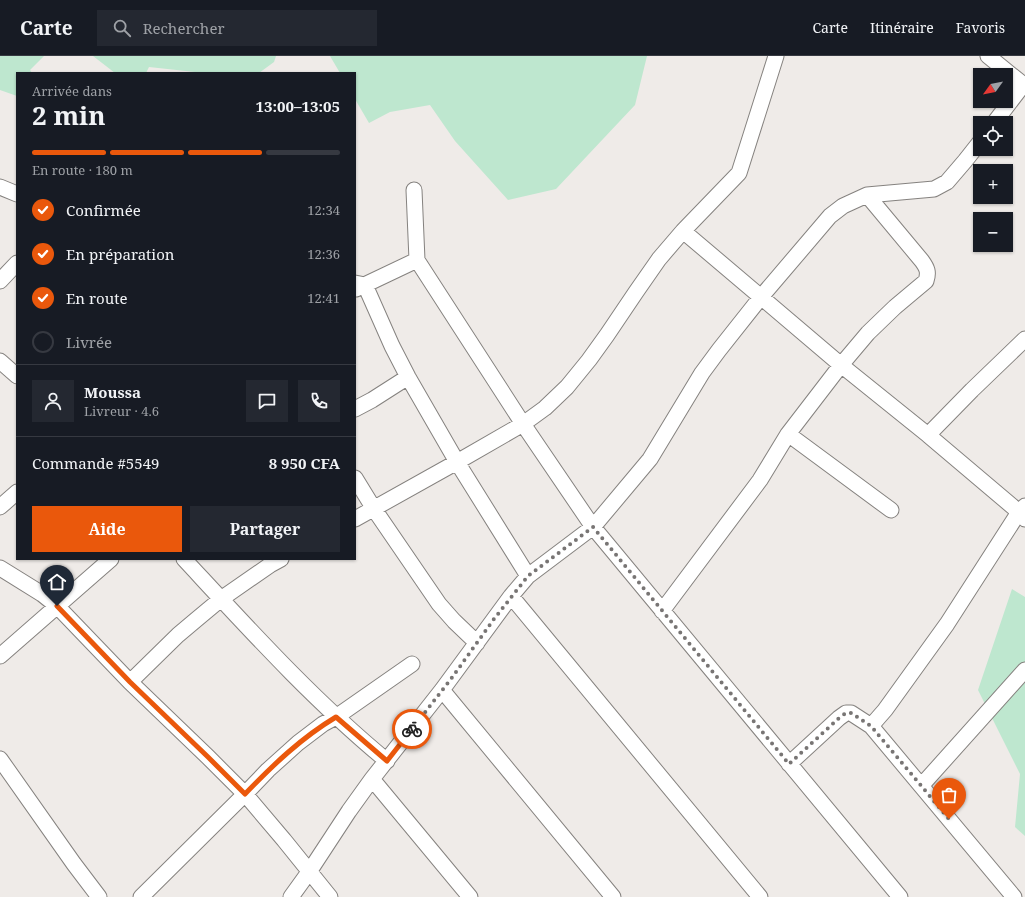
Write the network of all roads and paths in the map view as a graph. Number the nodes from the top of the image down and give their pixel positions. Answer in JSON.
{"nodes":[{"id":1,"x":776,"y":56,"type":"edge"},
{"id":2,"x":988,"y":56,"type":"edge"},
{"id":3,"x":1024,"y":85,"type":"edge"},
{"id":4,"x":1000,"y":116,"type":"edge"},
{"id":5,"x":973,"y":152,"type":"edge"},
{"id":6,"x":0,"y":187,"type":"edge"},
{"id":7,"x":414,"y":190,"type":"dead end"},
{"id":8,"x":16,"y":194,"type":"edge"},
{"id":9,"x":867,"y":196,"type":"junction"},
{"id":10,"x":683,"y":230,"type":"junction"},
{"id":11,"x":417,"y":260,"type":"junction"},
{"id":12,"x":16,"y":264,"type":"edge"},
{"id":13,"x":0,"y":281,"type":"edge"},
{"id":14,"x":358,"y":286,"type":"edge"},
{"id":15,"x":761,"y":297,"type":"junction"},
{"id":16,"x":1025,"y":339,"type":"edge"},
{"id":17,"x":0,"y":361,"type":"edge"},
{"id":18,"x":841,"y":366,"type":"junction"},
{"id":19,"x":16,"y":375,"type":"edge"},
{"id":20,"x":408,"y":377,"type":"junction"},
{"id":21,"x":356,"y":408,"type":"edge"},
{"id":22,"x":523,"y":424,"type":"junction"},
{"id":23,"x":788,"y":434,"type":"junction"},
{"id":24,"x":928,"y":435,"type":"junction"},
{"id":25,"x":457,"y":462,"type":"junction"},
{"id":26,"x":356,"y":480,"type":"edge"},
{"id":27,"x":16,"y":493,"type":"edge"},
{"id":28,"x":0,"y":507,"type":"edge"},
{"id":29,"x":374,"y":509,"type":"junction"},
{"id":30,"x":891,"y":510,"type":"dead end"},
{"id":31,"x":1023,"y":513,"type":"edge"},
{"id":32,"x":356,"y":518,"type":"edge"},
{"id":33,"x":593,"y":527,"type":"junction"},
{"id":34,"x":110,"y":560,"type":"edge"},
{"id":35,"x":185,"y":560,"type":"edge"},
{"id":36,"x":279,"y":560,"type":"edge"},
{"id":37,"x":0,"y":568,"type":"edge"},
{"id":38,"x":528,"y":576,"type":"junction"},
{"id":39,"x":511,"y":596,"type":"junction"},
{"id":40,"x":221,"y":600,"type":"junction"},
{"id":41,"x":57,"y":606,"type":"junction"},
{"id":42,"x":662,"y":611,"type":"junction"},
{"id":43,"x":477,"y":643,"type":"junction"},
{"id":44,"x":0,"y":656,"type":"edge"},
{"id":45,"x":412,"y":664,"type":"dead end"},
{"id":46,"x":1025,"y":670,"type":"edge"},
{"id":47,"x":130,"y":682,"type":"junction"},
{"id":48,"x":442,"y":690,"type":"junction"},
{"id":49,"x":336,"y":717,"type":"junction"},
{"id":50,"x":871,"y":726,"type":"junction"},
{"id":51,"x":0,"y":759,"type":"edge"},
{"id":52,"x":387,"y":761,"type":"junction"},
{"id":53,"x":789,"y":764,"type":"junction"},
{"id":54,"x":372,"y":779,"type":"junction"},
{"id":55,"x":921,"y":786,"type":"junction"},
{"id":56,"x":245,"y":794,"type":"junction"},
{"id":57,"x":309,"y":872,"type":"junction"},
{"id":58,"x":99,"y":897,"type":"edge"},
{"id":59,"x":141,"y":897,"type":"edge"},
{"id":60,"x":292,"y":897,"type":"edge"},
{"id":61,"x":330,"y":897,"type":"edge"},
{"id":62,"x":470,"y":897,"type":"edge"},
{"id":63,"x":613,"y":897,"type":"edge"},
{"id":64,"x":760,"y":897,"type":"edge"},
{"id":65,"x":899,"y":897,"type":"edge"},
{"id":66,"x":1014,"y":897,"type":"edge"}],
"edges":[{"from":1,"to":10,"type":"street"},
{"from":2,"to":3,"type":"street"},
{"from":3,"to":4,"type":"street"},
{"from":5,"to":9,"type":"street"},
{"from":6,"to":8,"type":"street"},
{"from":7,"to":11,"type":"street"},
{"from":9,"to":15,"type":"street"},
{"from":9,"to":18,"type":"street"},
{"from":10,"to":15,"type":"street"},
{"from":10,"to":22,"type":"street"},
{"from":11,"to":14,"type":"street"},
{"from":11,"to":22,"type":"street"},
{"from":12,"to":13,"type":"street"},
{"from":14,"to":20,"type":"street"},
{"from":15,"to":18,"type":"street"},
{"from":15,"to":33,"type":"street"},
{"from":16,"to":24,"type":"street"},
{"from":17,"to":19,"type":"street"},
{"from":18,"to":23,"type":"street"},
{"from":18,"to":24,"type":"street"},
{"from":20,"to":21,"type":"street"},
{"from":20,"to":25,"type":"street"},
{"from":22,"to":25,"type":"street"},
{"from":22,"to":33,"type":"street"},
{"from":23,"to":30,"type":"street"},
{"from":23,"to":42,"type":"street"},
{"from":24,"to":31,"type":"street"},
{"from":25,"to":29,"type":"street"},
{"from":25,"to":38,"type":"street"},
{"from":26,"to":29,"type":"street"},
{"from":27,"to":28,"type":"street"},
{"from":29,"to":32,"type":"street"},
{"from":29,"to":43,"type":"street"},
{"from":31,"to":50,"type":"street"},
{"from":33,"to":38,"type":"street"},
{"from":33,"to":42,"type":"street"},
{"from":34,"to":41,"type":"street"},
{"from":35,"to":40,"type":"street"},
{"from":36,"to":40,"type":"street"},
{"from":37,"to":41,"type":"street"},
{"from":38,"to":39,"type":"street"},
{"from":39,"to":43,"type":"street"},
{"from":39,"to":64,"type":"street"},
{"from":40,"to":47,"type":"street"},
{"from":40,"to":49,"type":"street"},
{"from":41,"to":44,"type":"street"},
{"from":41,"to":47,"type":"street"},
{"from":42,"to":53,"type":"street"},
{"from":43,"to":48,"type":"street"},
{"from":45,"to":49,"type":"street"},
{"from":46,"to":55,"type":"street"},
{"from":47,"to":56,"type":"street"},
{"from":48,"to":52,"type":"street"},
{"from":48,"to":63,"type":"street"},
{"from":49,"to":52,"type":"street"},
{"from":49,"to":56,"type":"street"},
{"from":50,"to":53,"type":"street"},
{"from":50,"to":55,"type":"street"},
{"from":51,"to":58,"type":"street"},
{"from":52,"to":54,"type":"street"},
{"from":53,"to":65,"type":"street"},
{"from":54,"to":57,"type":"street"},
{"from":54,"to":62,"type":"street"},
{"from":55,"to":66,"type":"street"},
{"from":56,"to":57,"type":"street"},
{"from":56,"to":59,"type":"street"},
{"from":57,"to":60,"type":"street"},
{"from":57,"to":61,"type":"street"}]}
